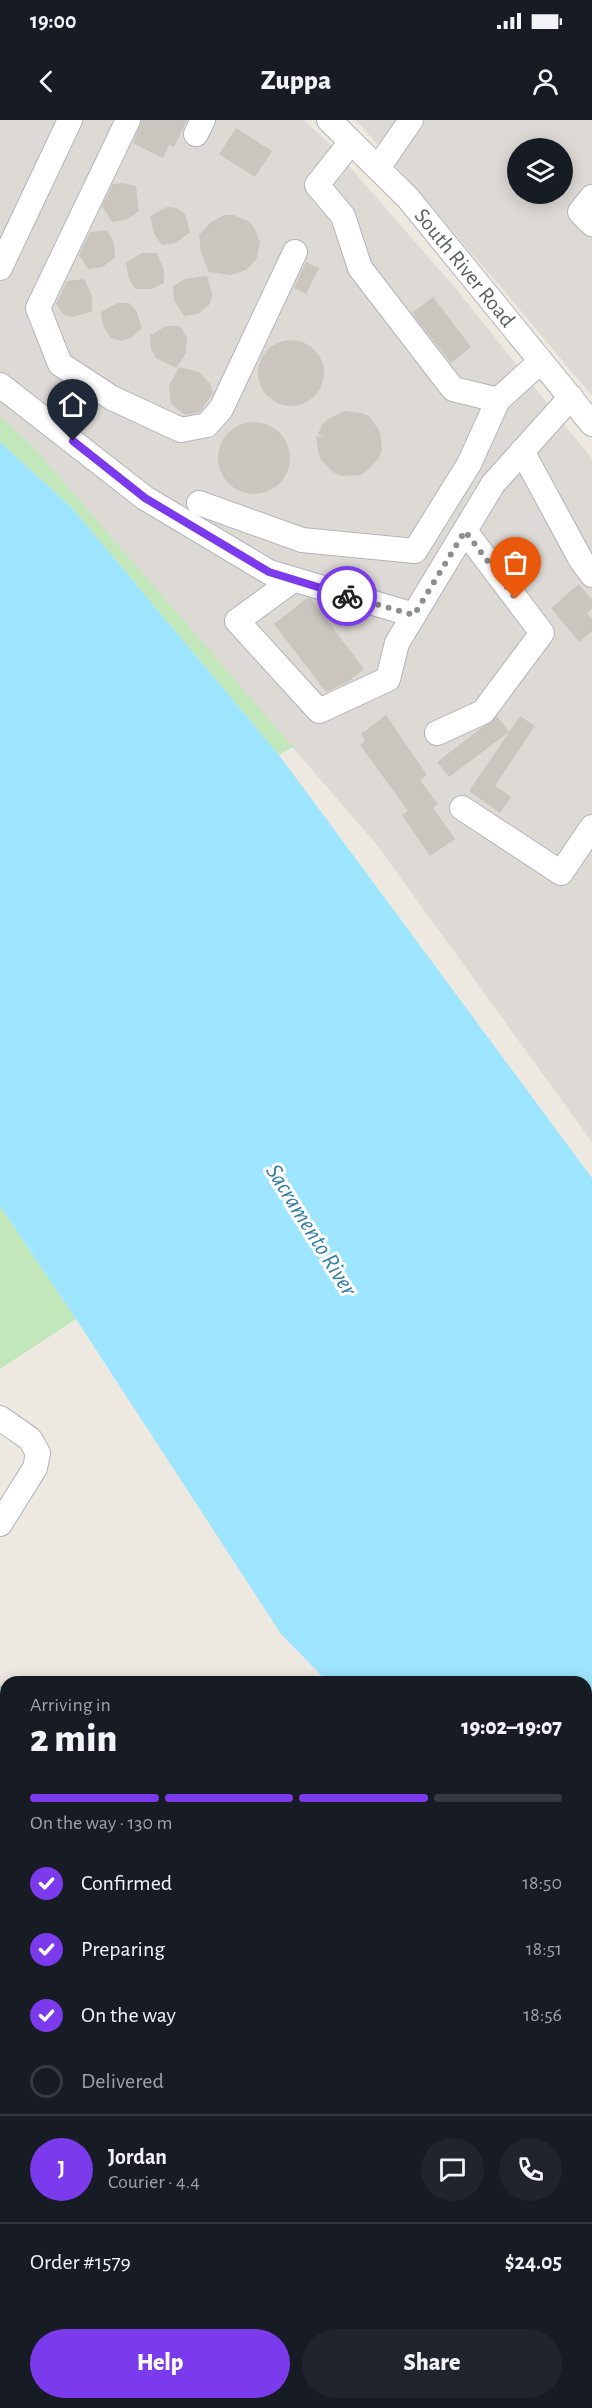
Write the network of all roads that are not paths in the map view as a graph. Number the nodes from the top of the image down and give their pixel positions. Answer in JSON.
{"nodes":[{"id":1,"x":70,"y":120,"type":"edge"},
{"id":2,"x":128,"y":120,"type":"edge"},
{"id":3,"x":329,"y":120,"type":"edge"},
{"id":4,"x":411,"y":120,"type":"edge"},
{"id":5,"x":351,"y":142,"type":"junction"},
{"id":6,"x":378,"y":168,"type":"junction"},
{"id":7,"x":592,"y":197,"type":"edge"},
{"id":8,"x":592,"y":224,"type":"edge"},
{"id":9,"x":295,"y":252,"type":"dead end"},
{"id":10,"x":0,"y":268,"type":"edge"},
{"id":11,"x":541,"y":361,"type":"junction"},
{"id":12,"x":0,"y":385,"type":"edge"},
{"id":13,"x":571,"y":397,"type":"junction"},
{"id":14,"x":498,"y":400,"type":"junction"},
{"id":15,"x":592,"y":424,"type":"edge"},
{"id":16,"x":522,"y":451,"type":"junction"},
{"id":17,"x":200,"y":503,"type":"dead end"},
{"id":18,"x":465,"y":531,"type":"junction"},
{"id":19,"x":592,"y":575,"type":"edge"},
{"id":20,"x":293,"y":580,"type":"junction"},
{"id":21,"x":414,"y":615,"type":"junction"},
{"id":22,"x":437,"y":733,"type":"dead end"},
{"id":23,"x":462,"y":808,"type":"dead end"},
{"id":24,"x":592,"y":828,"type":"edge"},
{"id":25,"x":0,"y":1418,"type":"edge"},
{"id":26,"x":0,"y":1524,"type":"edge"}],
"edges":[{"from":1,"to":10,"type":"street"},
{"from":2,"to":9,"type":"street"},
{"from":3,"to":5,"type":"street","name":"South River Road"},
{"from":4,"to":6,"type":"street"},
{"from":5,"to":6,"type":"street","name":"South River Road"},
{"from":5,"to":14,"type":"street"},
{"from":6,"to":11,"type":"street","name":"South River Road"},
{"from":7,"to":8,"type":"street"},
{"from":11,"to":13,"type":"street","name":"South River Road"},
{"from":11,"to":14,"type":"street"},
{"from":12,"to":20,"type":"street"},
{"from":13,"to":15,"type":"street","name":"South River Road"},
{"from":13,"to":16,"type":"street"},
{"from":14,"to":17,"type":"street"},
{"from":16,"to":18,"type":"street"},
{"from":16,"to":19,"type":"street"},
{"from":18,"to":21,"type":"street"},
{"from":18,"to":22,"type":"street"},
{"from":20,"to":21,"type":"street"},
{"from":20,"to":21,"type":"street"},
{"from":23,"to":24,"type":"street"},
{"from":25,"to":26,"type":"street"}]}
